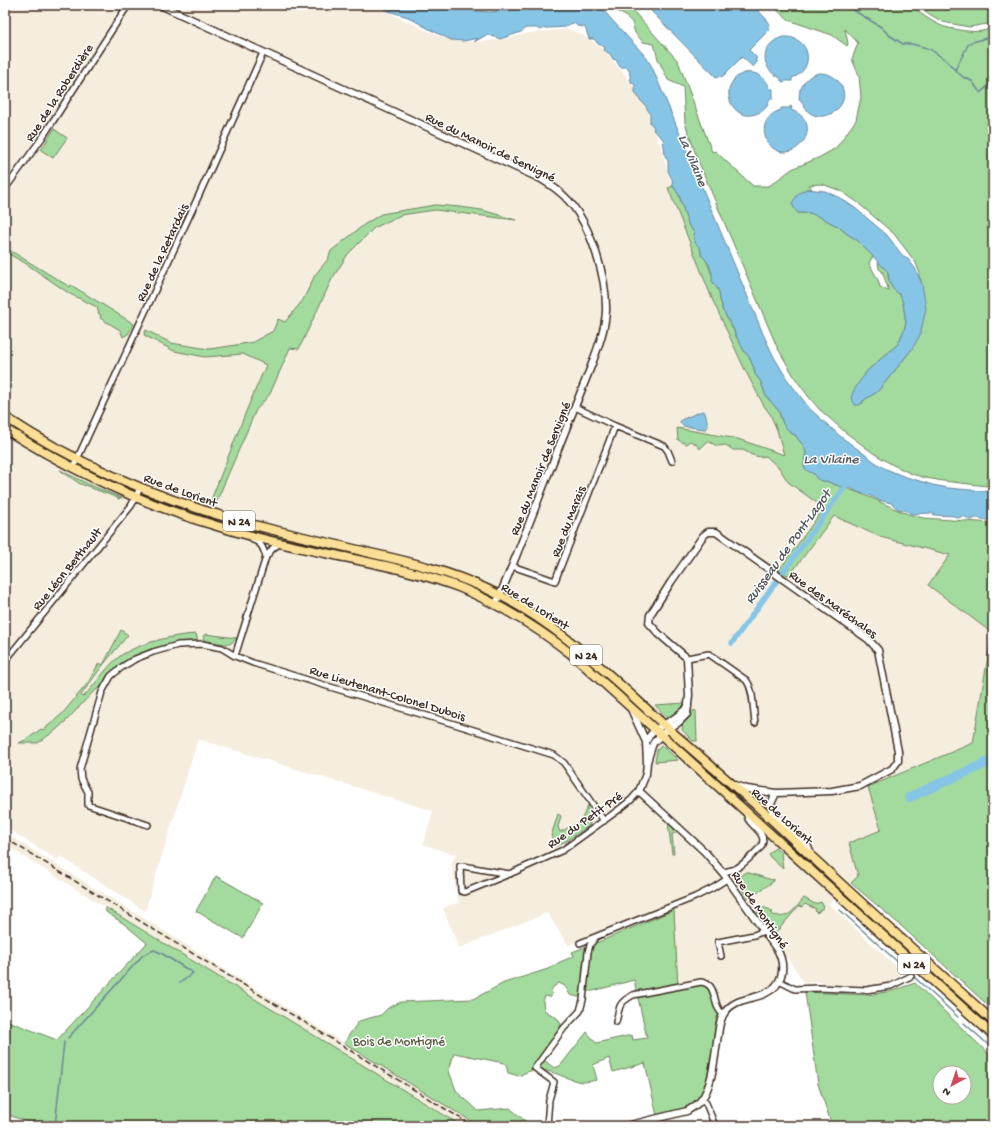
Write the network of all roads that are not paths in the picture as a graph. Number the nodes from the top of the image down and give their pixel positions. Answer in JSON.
{"nodes":[{"id":1,"x":128,"y":5,"type":"edge"},
{"id":2,"x":160,"y":5,"type":"edge"},
{"id":3,"x":263,"y":53,"type":"junction"},
{"id":4,"x":5,"y":189,"type":"edge"},
{"id":5,"x":575,"y":407,"type":"junction"},
{"id":6,"x":5,"y":417,"type":"edge"},
{"id":7,"x":616,"y":426,"type":"junction"},
{"id":8,"x":5,"y":429,"type":"edge"},
{"id":9,"x":77,"y":459,"type":"junction"},
{"id":10,"x":672,"y":461,"type":"dead end"},
{"id":11,"x":73,"y":468,"type":"junction"},
{"id":12,"x":140,"y":487,"type":"junction"},
{"id":13,"x":136,"y":497,"type":"junction"},
{"id":14,"x":217,"y":526,"type":"junction"},
{"id":15,"x":279,"y":531,"type":"junction"},
{"id":16,"x":270,"y":540,"type":"junction"},
{"id":17,"x":281,"y":543,"type":"junction"},
{"id":18,"x":266,"y":557,"type":"junction"},
{"id":19,"x":393,"y":558,"type":"junction"},
{"id":20,"x":389,"y":566,"type":"junction"},
{"id":21,"x":512,"y":566,"type":"junction"},
{"id":22,"x":500,"y":595,"type":"junction"},
{"id":23,"x":496,"y":604,"type":"junction"},
{"id":24,"x":581,"y":650,"type":"junction"},
{"id":25,"x":235,"y":656,"type":"junction"},
{"id":26,"x":575,"y":657,"type":"junction"},
{"id":27,"x":687,"y":658,"type":"junction"},
{"id":28,"x":5,"y":661,"type":"edge"},
{"id":29,"x":630,"y":707,"type":"junction"},
{"id":30,"x":755,"y":723,"type":"dead end"},
{"id":31,"x":666,"y":727,"type":"junction"},
{"id":32,"x":654,"y":730,"type":"junction"},
{"id":33,"x":661,"y":736,"type":"junction"},
{"id":34,"x":646,"y":742,"type":"junction"},
{"id":35,"x":647,"y":762,"type":"junction"},
{"id":36,"x":732,"y":785,"type":"junction"},
{"id":37,"x":639,"y":791,"type":"junction"},
{"id":38,"x":776,"y":793,"type":"junction"},
{"id":39,"x":745,"y":810,"type":"junction"},
{"id":40,"x":604,"y":821,"type":"junction"},
{"id":41,"x":148,"y":825,"type":"dead end"},
{"id":42,"x":812,"y":857,"type":"junction"},
{"id":43,"x":723,"y":873,"type":"junction"},
{"id":44,"x":510,"y":874,"type":"junction"},
{"id":45,"x":727,"y":879,"type":"junction"},
{"id":46,"x":764,"y":931,"type":"junction"},
{"id":47,"x":595,"y":938,"type":"junction"},
{"id":48,"x":580,"y":943,"type":"dead end"},
{"id":49,"x":721,"y":956,"type":"dead end"},
{"id":50,"x":911,"y":976,"type":"dead end"},
{"id":51,"x":779,"y":981,"type":"junction"},
{"id":52,"x":723,"y":1014,"type":"junction"},
{"id":53,"x":616,"y":1022,"type":"dead end"},
{"id":54,"x":993,"y":1022,"type":"edge"},
{"id":55,"x":993,"y":1035,"type":"edge"},
{"id":56,"x":702,"y":1099,"type":"junction"},
{"id":57,"x":547,"y":1126,"type":"edge"},
{"id":58,"x":626,"y":1126,"type":"edge"},
{"id":59,"x":715,"y":1126,"type":"edge"}],
"edges":[{"from":1,"to":4,"type":"street","name":"Rue de la Roberdière"},
{"from":2,"to":3,"type":"street","name":"Rue du Manoir de Servigné"},
{"from":3,"to":5,"type":"street","name":"Rue du Manoir de Servigné"},
{"from":3,"to":9,"type":"street","name":"Rue de la Retardais"},
{"from":5,"to":7,"type":"street"},
{"from":5,"to":21,"type":"street","name":"Rue du Manoir de Servigné"},
{"from":6,"to":9,"type":"main road","name":"Rue de Lorient","number":"N 24"},
{"from":7,"to":10,"type":"street"},
{"from":7,"to":21,"type":"street","name":"Rue du Marais"},
{"from":8,"to":11,"type":"main road","name":"Rue de Lorient","number":"N 24"},
{"from":9,"to":11,"type":"street"},
{"from":9,"to":12,"type":"main road","name":"Rue de Lorient","number":"N 24"},
{"from":11,"to":13,"type":"main road","name":"Rue de Lorient","number":"N 24"},
{"from":12,"to":13,"type":"street","name":"Rue Léon Berthault"},
{"from":12,"to":15,"type":"main road","name":"Rue de Lorient","number":"N 24"},
{"from":13,"to":14,"type":"main road","name":"Rue de Lorient","number":"N 24"},
{"from":13,"to":28,"type":"street","name":"Rue Léon Berthault"},
{"from":14,"to":16,"type":"main road","name":"Rue de Lorient","number":"N 24"},
{"from":14,"to":18,"type":"street","name":"Rue de Lorient"},
{"from":15,"to":16,"type":"street"},
{"from":15,"to":19,"type":"main road","name":"Rue de Lorient","number":"N 24"},
{"from":16,"to":17,"type":"main road","name":"Rue de Lorient","number":"N 24"},
{"from":17,"to":18,"type":"street"},
{"from":17,"to":20,"type":"main road","name":"Rue de Lorient","number":"N 24"},
{"from":18,"to":25,"type":"street"},
{"from":19,"to":20,"type":"street"},
{"from":19,"to":22,"type":"main road","name":"Rue de Lorient","number":"N 24"},
{"from":20,"to":23,"type":"main road","name":"Rue de Lorient","number":"N 24"},
{"from":21,"to":22,"type":"street","name":"Rue du Manoir de Servigné"},
{"from":22,"to":23,"type":"street","name":"Rue du Manoir de Servigné"},
{"from":22,"to":24,"type":"main road","name":"Rue de Lorient","number":"N 24"},
{"from":23,"to":26,"type":"main road","name":"Rue de Lorient","number":"N 24"},
{"from":24,"to":26,"type":"main road"},
{"from":24,"to":31,"type":"main road","name":"Rue de Lorient","number":"N 24"},
{"from":25,"to":40,"type":"street","name":"Rue Lieutenant-Colonel Dubois"},
{"from":25,"to":41,"type":"street","name":"Rue Lieutenant-Colonel Dubois"},
{"from":26,"to":29,"type":"main road","name":"Rue de Lorient","number":"N 24"},
{"from":27,"to":30,"type":"street"},
{"from":27,"to":31,"type":"street"},
{"from":27,"to":38,"type":"street","name":"Rue des Maréchales"},
{"from":29,"to":32,"type":"main road","name":"Rue de Lorient","number":"N 24"},
{"from":29,"to":34,"type":"street","name":"Rue du Petit Pré"},
{"from":31,"to":32,"type":"street"},
{"from":31,"to":33,"type":"street"},
{"from":31,"to":36,"type":"main road","name":"Rue de Lorient","number":"N 24"},
{"from":32,"to":33,"type":"main road","name":"Rue de Lorient","number":"N 24"},
{"from":32,"to":34,"type":"street"},
{"from":33,"to":35,"type":"street","name":"Rue du Petit Pré"},
{"from":33,"to":39,"type":"main road","name":"Rue de Lorient","number":"N 24"},
{"from":34,"to":35,"type":"street","name":"Rue du Petit Pré"},
{"from":35,"to":37,"type":"street","name":"Rue du Petit Pré"},
{"from":36,"to":38,"type":"street","name":"Rue des Maréchales"},
{"from":36,"to":42,"type":"main road","name":"Rue de Lorient","number":"N 24"},
{"from":37,"to":40,"type":"street","name":"Rue du Petit Pré"},
{"from":37,"to":43,"type":"street","name":"Rue de Montigné"},
{"from":38,"to":42,"type":"street"},
{"from":39,"to":43,"type":"street"},
{"from":39,"to":55,"type":"main road","name":"Rue de Lorient","number":"N 24"},
{"from":40,"to":44,"type":"street","name":"Rue du Petit Pré"},
{"from":42,"to":54,"type":"main road","name":"Rue de Lorient","number":"N 24"},
{"from":43,"to":45,"type":"street","name":"Rue de Montigné"},
{"from":44,"to":44,"type":"street","name":"Rue du Petit Pré"},
{"from":45,"to":46,"type":"street","name":"Rue de Montigné"},
{"from":45,"to":47,"type":"street"},
{"from":46,"to":49,"type":"street"},
{"from":46,"to":51,"type":"street","name":"Rue de Montigné"},
{"from":47,"to":48,"type":"street"},
{"from":47,"to":57,"type":"street"},
{"from":50,"to":51,"type":"street"},
{"from":51,"to":52,"type":"street"},
{"from":52,"to":53,"type":"street"},
{"from":52,"to":56,"type":"street"},
{"from":56,"to":58,"type":"street"},
{"from":56,"to":59,"type":"street"}]}
